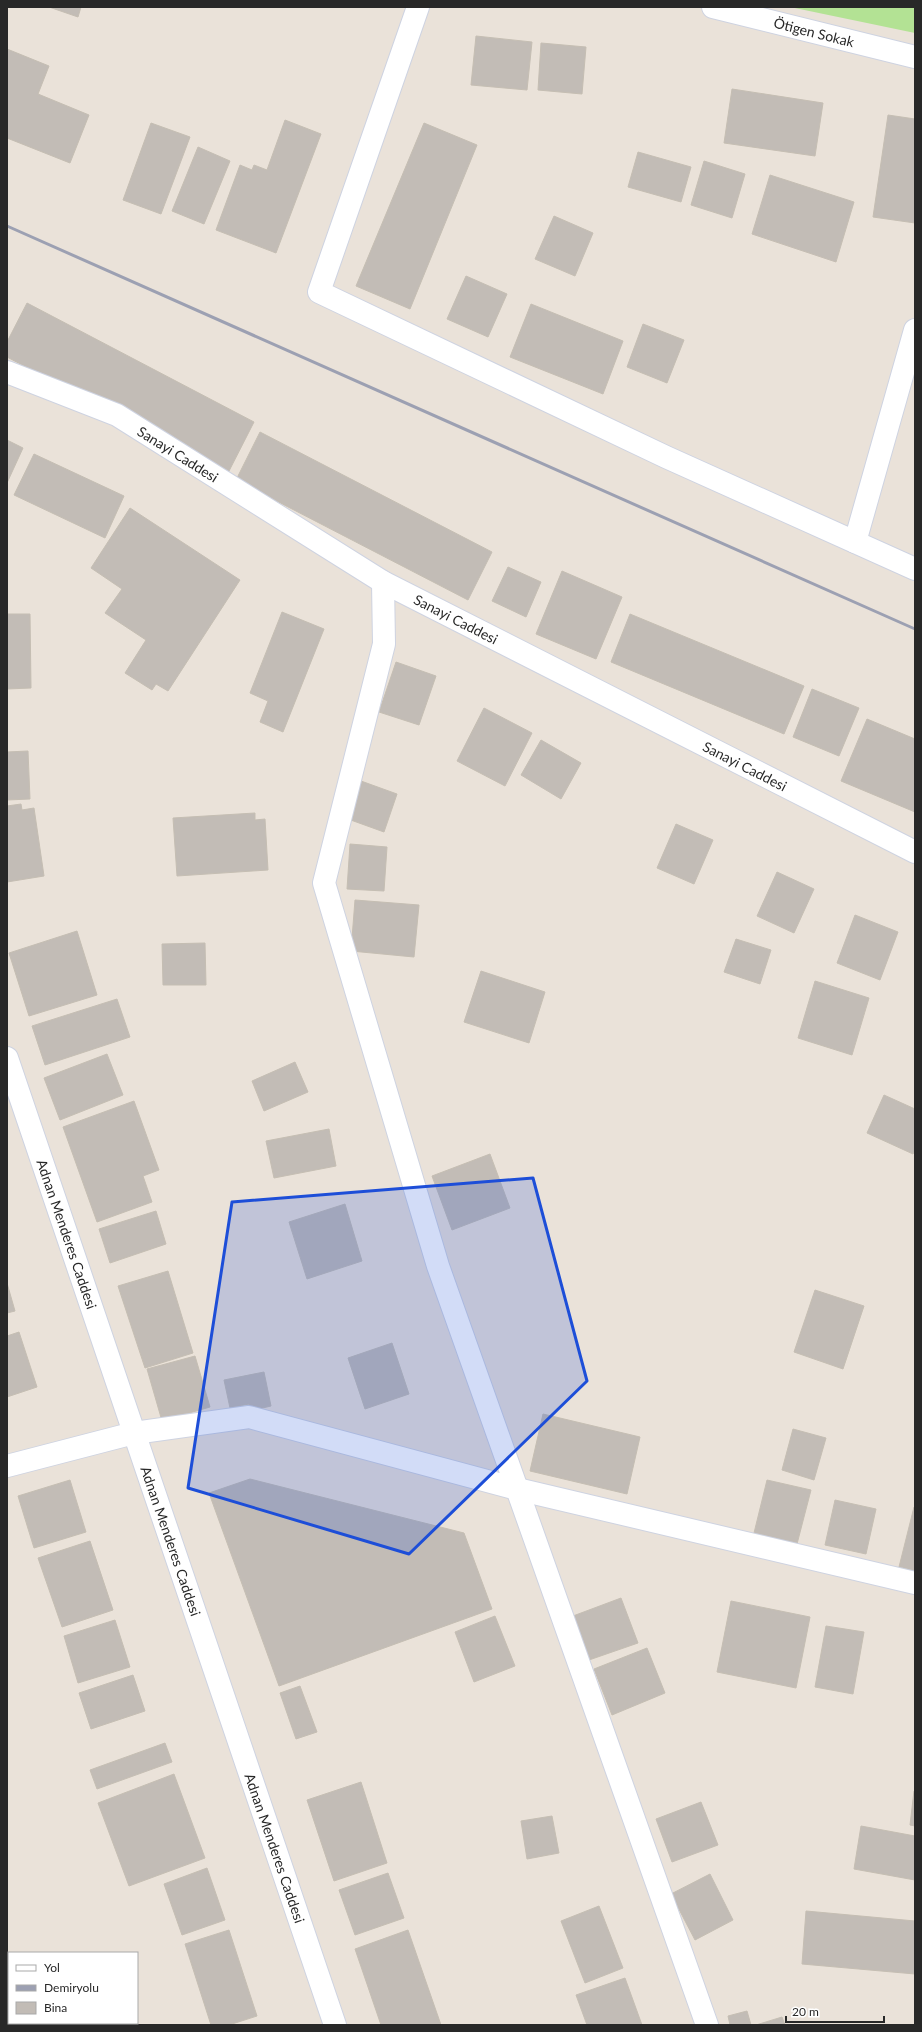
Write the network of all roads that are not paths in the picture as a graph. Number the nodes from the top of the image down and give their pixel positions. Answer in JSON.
{"nodes":[{"id":1,"x":418,"y":7,"type":"edge"},
{"id":2,"x":713,"y":7,"type":"edge"},
{"id":3,"x":915,"y":57,"type":"edge"},
{"id":4,"x":915,"y":330,"type":"edge"},
{"id":5,"x":7,"y":372,"type":"edge"},
{"id":6,"x":854,"y":542,"type":"junction"},
{"id":7,"x":915,"y":569,"type":"edge"},
{"id":8,"x":383,"y":582,"type":"junction"},
{"id":9,"x":915,"y":852,"type":"edge"},
{"id":10,"x":7,"y":1058,"type":"edge"},
{"id":11,"x":134,"y":1433,"type":"junction"},
{"id":12,"x":7,"y":1466,"type":"edge"},
{"id":13,"x":517,"y":1489,"type":"junction"},
{"id":14,"x":915,"y":1583,"type":"edge"},
{"id":15,"x":335,"y":2025,"type":"edge"},
{"id":16,"x":707,"y":2025,"type":"edge"}],
"edges":[{"from":1,"to":6,"type":"street"},
{"from":2,"to":3,"type":"street","name":"Ötigen Sokak"},
{"from":4,"to":6,"type":"street"},
{"from":5,"to":8,"type":"street","name":"Sanayi Caddesi"},
{"from":6,"to":7,"type":"street"},
{"from":8,"to":9,"type":"street","name":"Sanayi Caddesi"},
{"from":8,"to":13,"type":"street"},
{"from":10,"to":11,"type":"street","name":"Adnan Menderes Caddesi"},
{"from":11,"to":12,"type":"street"},
{"from":11,"to":13,"type":"street"},
{"from":11,"to":15,"type":"street","name":"Adnan Menderes Caddesi"},
{"from":13,"to":14,"type":"street"},
{"from":13,"to":16,"type":"street"}]}
